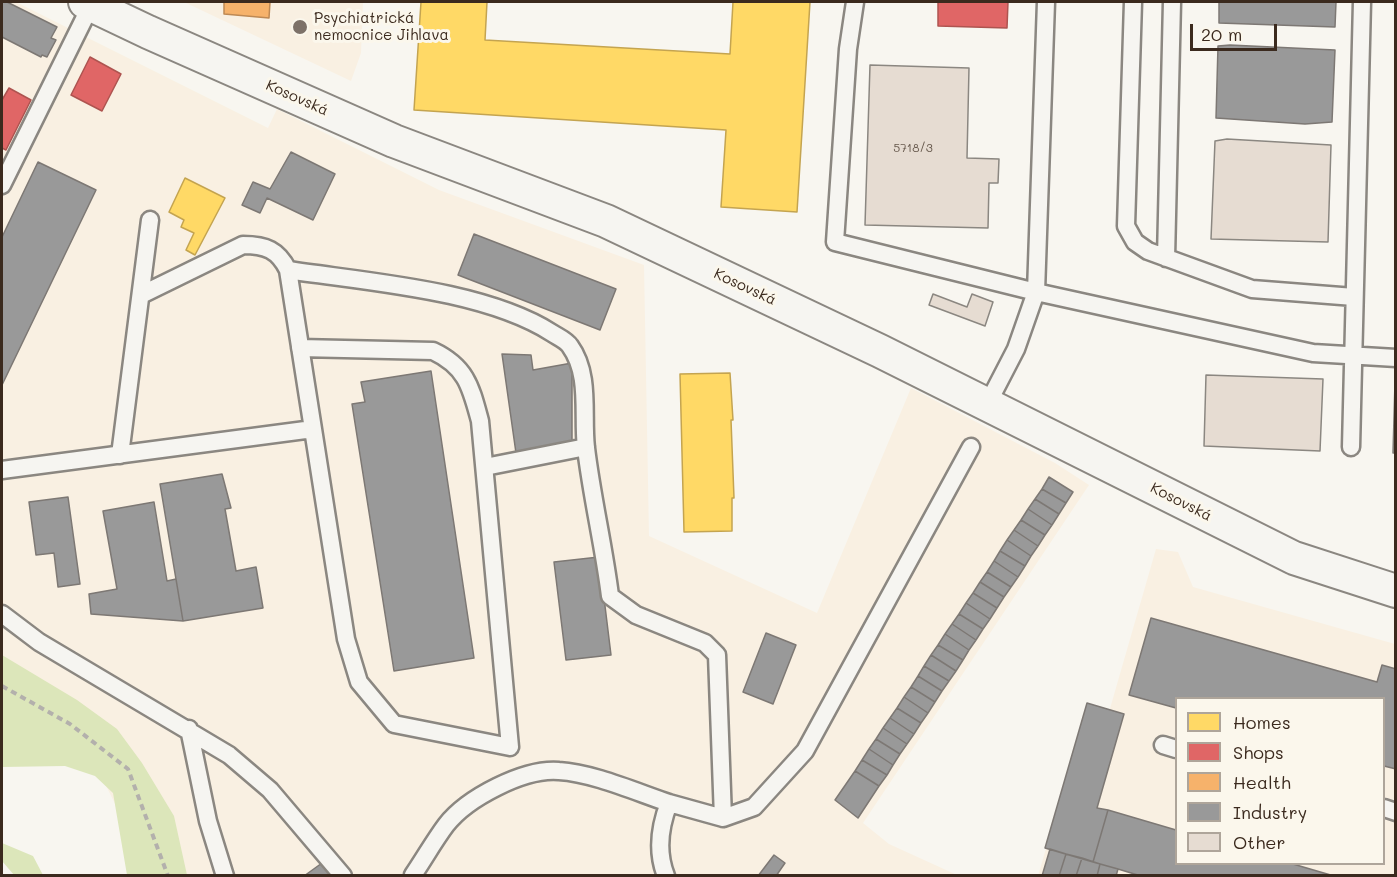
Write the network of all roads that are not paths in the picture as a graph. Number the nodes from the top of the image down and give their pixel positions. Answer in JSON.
{"nodes":[{"id":1,"x":855,"y":2,"type":"edge"},
{"id":2,"x":1046,"y":2,"type":"edge"},
{"id":3,"x":1133,"y":2,"type":"edge"},
{"id":4,"x":1172,"y":2,"type":"edge"},
{"id":5,"x":1362,"y":2,"type":"edge"},
{"id":6,"x":88,"y":3,"type":"edge"},
{"id":7,"x":2,"y":185,"type":"edge"},
{"id":8,"x":150,"y":220,"type":"dead end"},
{"id":9,"x":1166,"y":258,"type":"junction"},
{"id":10,"x":288,"y":270,"type":"junction"},
{"id":11,"x":1036,"y":292,"type":"junction"},
{"id":12,"x":141,"y":295,"type":"junction"},
{"id":13,"x":1354,"y":297,"type":"junction"},
{"id":14,"x":300,"y":348,"type":"junction"},
{"id":15,"x":1352,"y":357,"type":"junction"},
{"id":16,"x":1395,"y":358,"type":"edge"},
{"id":17,"x":987,"y":405,"type":"junction"},
{"id":18,"x":313,"y":429,"type":"junction"},
{"id":19,"x":586,"y":447,"type":"junction"},
{"id":20,"x":971,"y":447,"type":"dead end"},
{"id":21,"x":1351,"y":447,"type":"dead end"},
{"id":22,"x":120,"y":455,"type":"junction"},
{"id":23,"x":485,"y":467,"type":"junction"},
{"id":24,"x":2,"y":470,"type":"edge"},
{"id":25,"x":1395,"y":591,"type":"edge"},
{"id":26,"x":2,"y":614,"type":"edge"},
{"id":27,"x":189,"y":729,"type":"junction"},
{"id":28,"x":669,"y":803,"type":"junction"},
{"id":29,"x":723,"y":818,"type":"junction"},
{"id":30,"x":414,"y":875,"type":"edge"},
{"id":31,"x":225,"y":876,"type":"edge"},
{"id":32,"x":343,"y":876,"type":"edge"},
{"id":33,"x":666,"y":876,"type":"edge"}],
"edges":[{"from":1,"to":11,"type":"lane"},
{"from":2,"to":11,"type":"lane"},
{"from":3,"to":9,"type":"lane"},
{"from":4,"to":9,"type":"lane"},
{"from":5,"to":13,"type":"lane"},
{"from":6,"to":7,"type":"lane"},
{"from":6,"to":17,"type":"street","name":"Kosovská"},
{"from":8,"to":12,"type":"lane"},
{"from":9,"to":13,"type":"lane"},
{"from":10,"to":12,"type":"lane"},
{"from":10,"to":14,"type":"lane"},
{"from":10,"to":19,"type":"lane"},
{"from":11,"to":15,"type":"lane"},
{"from":11,"to":17,"type":"lane"},
{"from":12,"to":22,"type":"lane"},
{"from":13,"to":15,"type":"lane"},
{"from":14,"to":18,"type":"lane"},
{"from":14,"to":23,"type":"lane"},
{"from":15,"to":16,"type":"lane"},
{"from":15,"to":21,"type":"lane"},
{"from":17,"to":25,"type":"street","name":"Kosovská"},
{"from":18,"to":22,"type":"lane"},
{"from":18,"to":23,"type":"lane"},
{"from":19,"to":23,"type":"lane"},
{"from":19,"to":29,"type":"lane"},
{"from":20,"to":29,"type":"lane"},
{"from":22,"to":24,"type":"lane"},
{"from":26,"to":27,"type":"lane"},
{"from":27,"to":31,"type":"lane"},
{"from":27,"to":32,"type":"lane"},
{"from":28,"to":29,"type":"lane"},
{"from":28,"to":30,"type":"lane"},
{"from":28,"to":33,"type":"lane"}]}
